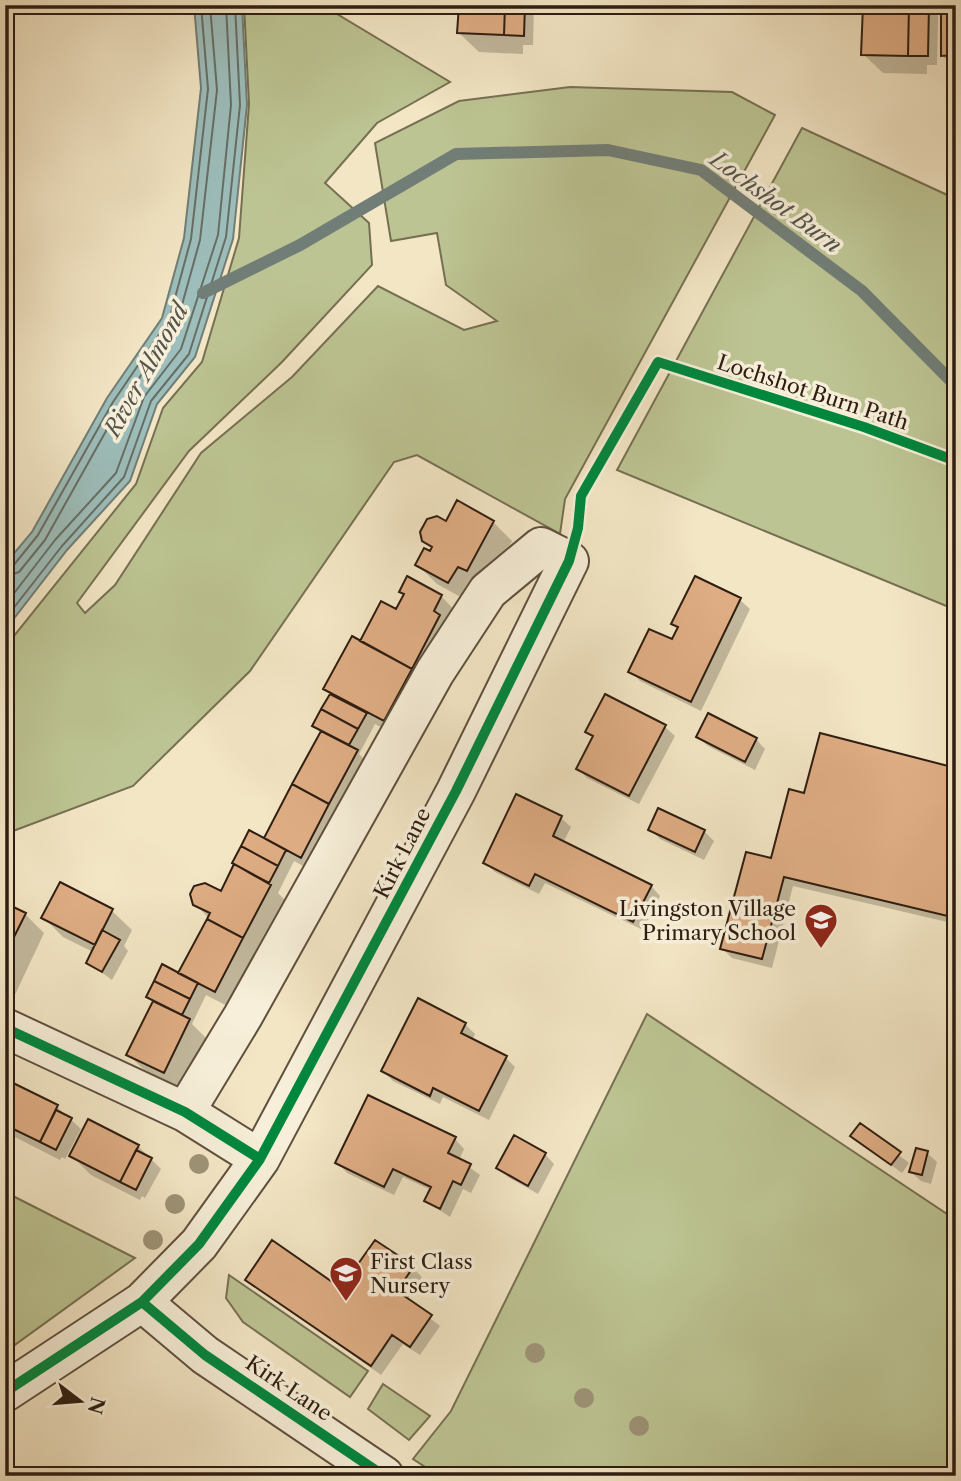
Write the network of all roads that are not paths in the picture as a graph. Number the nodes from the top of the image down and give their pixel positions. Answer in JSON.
{"nodes":[{"id":1,"x":5,"y":1028,"type":"edge"},
{"id":2,"x":185,"y":1112,"type":"junction"},
{"id":3,"x":260,"y":1159,"type":"junction"},
{"id":4,"x":142,"y":1302,"type":"junction"},
{"id":5,"x":5,"y":1392,"type":"edge"},
{"id":6,"x":344,"y":1465,"type":"edge"},
{"id":7,"x":384,"y":1476,"type":"edge"}],
"edges":[{"from":1,"to":2,"type":"street"},
{"from":2,"to":3,"type":"street"},
{"from":2,"to":3,"type":"street","name":"Kirk Lane"},
{"from":3,"to":4,"type":"street","name":"Kirk Lane"},
{"from":4,"to":5,"type":"street","name":"Kirk Lane"},
{"from":4,"to":6,"type":"street","name":"Kirk Lane"},
{"from":6,"to":7,"type":"street","name":"Kirk Lane"}]}
